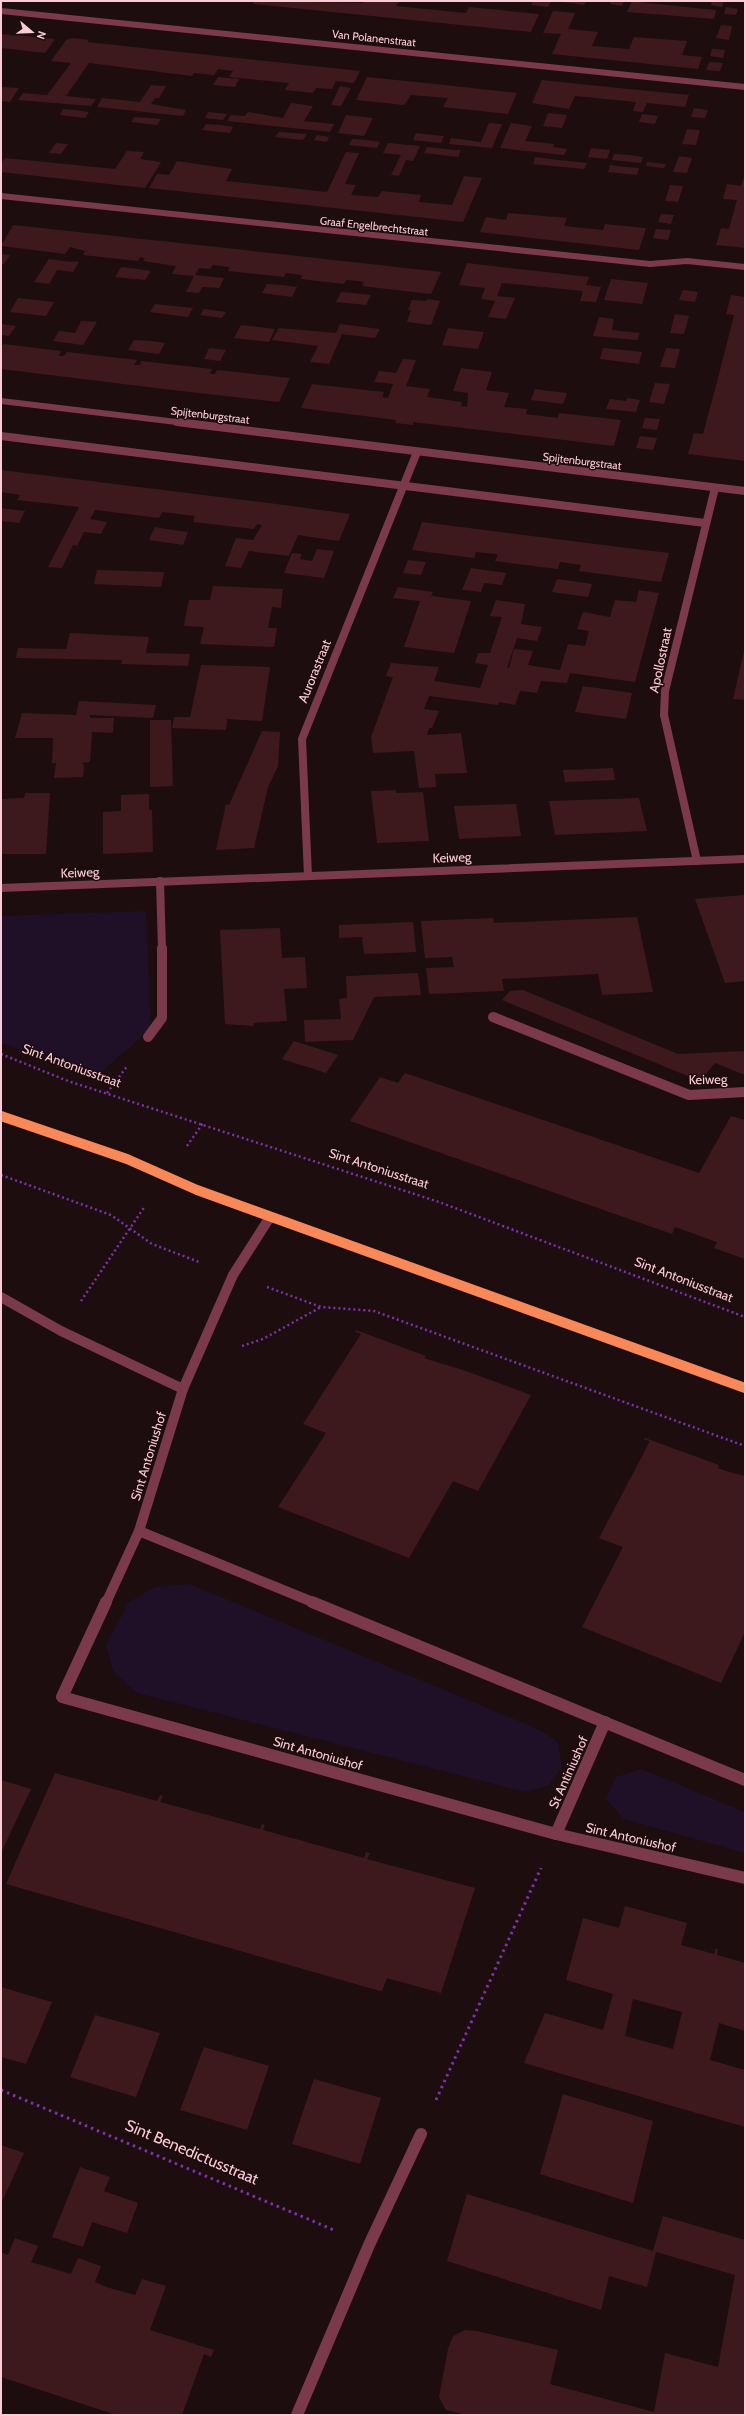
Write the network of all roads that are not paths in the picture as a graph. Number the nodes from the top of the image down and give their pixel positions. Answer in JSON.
{"nodes":[{"id":1,"x":1,"y":11,"type":"edge"},
{"id":2,"x":745,"y":87,"type":"edge"},
{"id":3,"x":1,"y":196,"type":"edge"},
{"id":4,"x":745,"y":267,"type":"edge"},
{"id":5,"x":1,"y":401,"type":"edge"},
{"id":6,"x":1,"y":436,"type":"edge"},
{"id":7,"x":417,"y":452,"type":"junction"},
{"id":8,"x":402,"y":486,"type":"junction"},
{"id":9,"x":714,"y":488,"type":"junction"},
{"id":10,"x":745,"y":491,"type":"edge"},
{"id":11,"x":705,"y":523,"type":"junction"},
{"id":12,"x":745,"y":859,"type":"edge"},
{"id":13,"x":697,"y":861,"type":"junction"},
{"id":14,"x":308,"y":876,"type":"junction"},
{"id":15,"x":160,"y":882,"type":"junction"},
{"id":16,"x":1,"y":888,"type":"edge"},
{"id":17,"x":493,"y":1017,"type":"dead end"},
{"id":18,"x":148,"y":1037,"type":"dead end"},
{"id":19,"x":745,"y":1092,"type":"edge"},
{"id":20,"x":1,"y":1116,"type":"edge"},
{"id":21,"x":270,"y":1217,"type":"junction"},
{"id":22,"x":1,"y":1297,"type":"edge"},
{"id":23,"x":745,"y":1388,"type":"edge"},
{"id":24,"x":183,"y":1389,"type":"junction"},
{"id":25,"x":139,"y":1531,"type":"junction"},
{"id":26,"x":605,"y":1722,"type":"junction"},
{"id":27,"x":745,"y":1780,"type":"edge"},
{"id":28,"x":556,"y":1834,"type":"junction"},
{"id":29,"x":745,"y":1878,"type":"edge"},
{"id":30,"x":421,"y":2134,"type":"road end"},
{"id":31,"x":297,"y":2415,"type":"edge"}],
"edges":[{"from":1,"to":2,"type":"street","name":"Van Polanenstraat"},
{"from":3,"to":4,"type":"street","name":"Graaf Engelbrechtstraat"},
{"from":5,"to":7,"type":"street","name":"Spijtenburgstraat"},
{"from":6,"to":8,"type":"street"},
{"from":7,"to":8,"type":"street"},
{"from":7,"to":9,"type":"street","name":"Spijtenburgstraat"},
{"from":8,"to":11,"type":"street"},
{"from":8,"to":14,"type":"street","name":"Aurorastraat"},
{"from":9,"to":10,"type":"street","name":"Spijtenburgstraat"},
{"from":9,"to":11,"type":"street","name":"Apollostraat"},
{"from":11,"to":13,"type":"street","name":"Apollostraat"},
{"from":12,"to":13,"type":"street","name":"Keiweg"},
{"from":13,"to":14,"type":"street","name":"Keiweg"},
{"from":14,"to":15,"type":"street","name":"Keiweg"},
{"from":15,"to":16,"type":"street","name":"Keiweg"},
{"from":15,"to":18,"type":"street"},
{"from":17,"to":19,"type":"street","name":"Keiweg"},
{"from":20,"to":21,"type":"main road"},
{"from":21,"to":23,"type":"main road"},
{"from":21,"to":24,"type":"street"},
{"from":22,"to":24,"type":"street"},
{"from":24,"to":25,"type":"street","name":"Sint Antoniushof"},
{"from":25,"to":26,"type":"street"},
{"from":25,"to":28,"type":"street","name":"Sint Antoniushof"},
{"from":26,"to":27,"type":"street"},
{"from":26,"to":28,"type":"street","name":"St Antiniushof"},
{"from":28,"to":29,"type":"street","name":"Sint Antoniushof"},
{"from":30,"to":31,"type":"street"}]}
